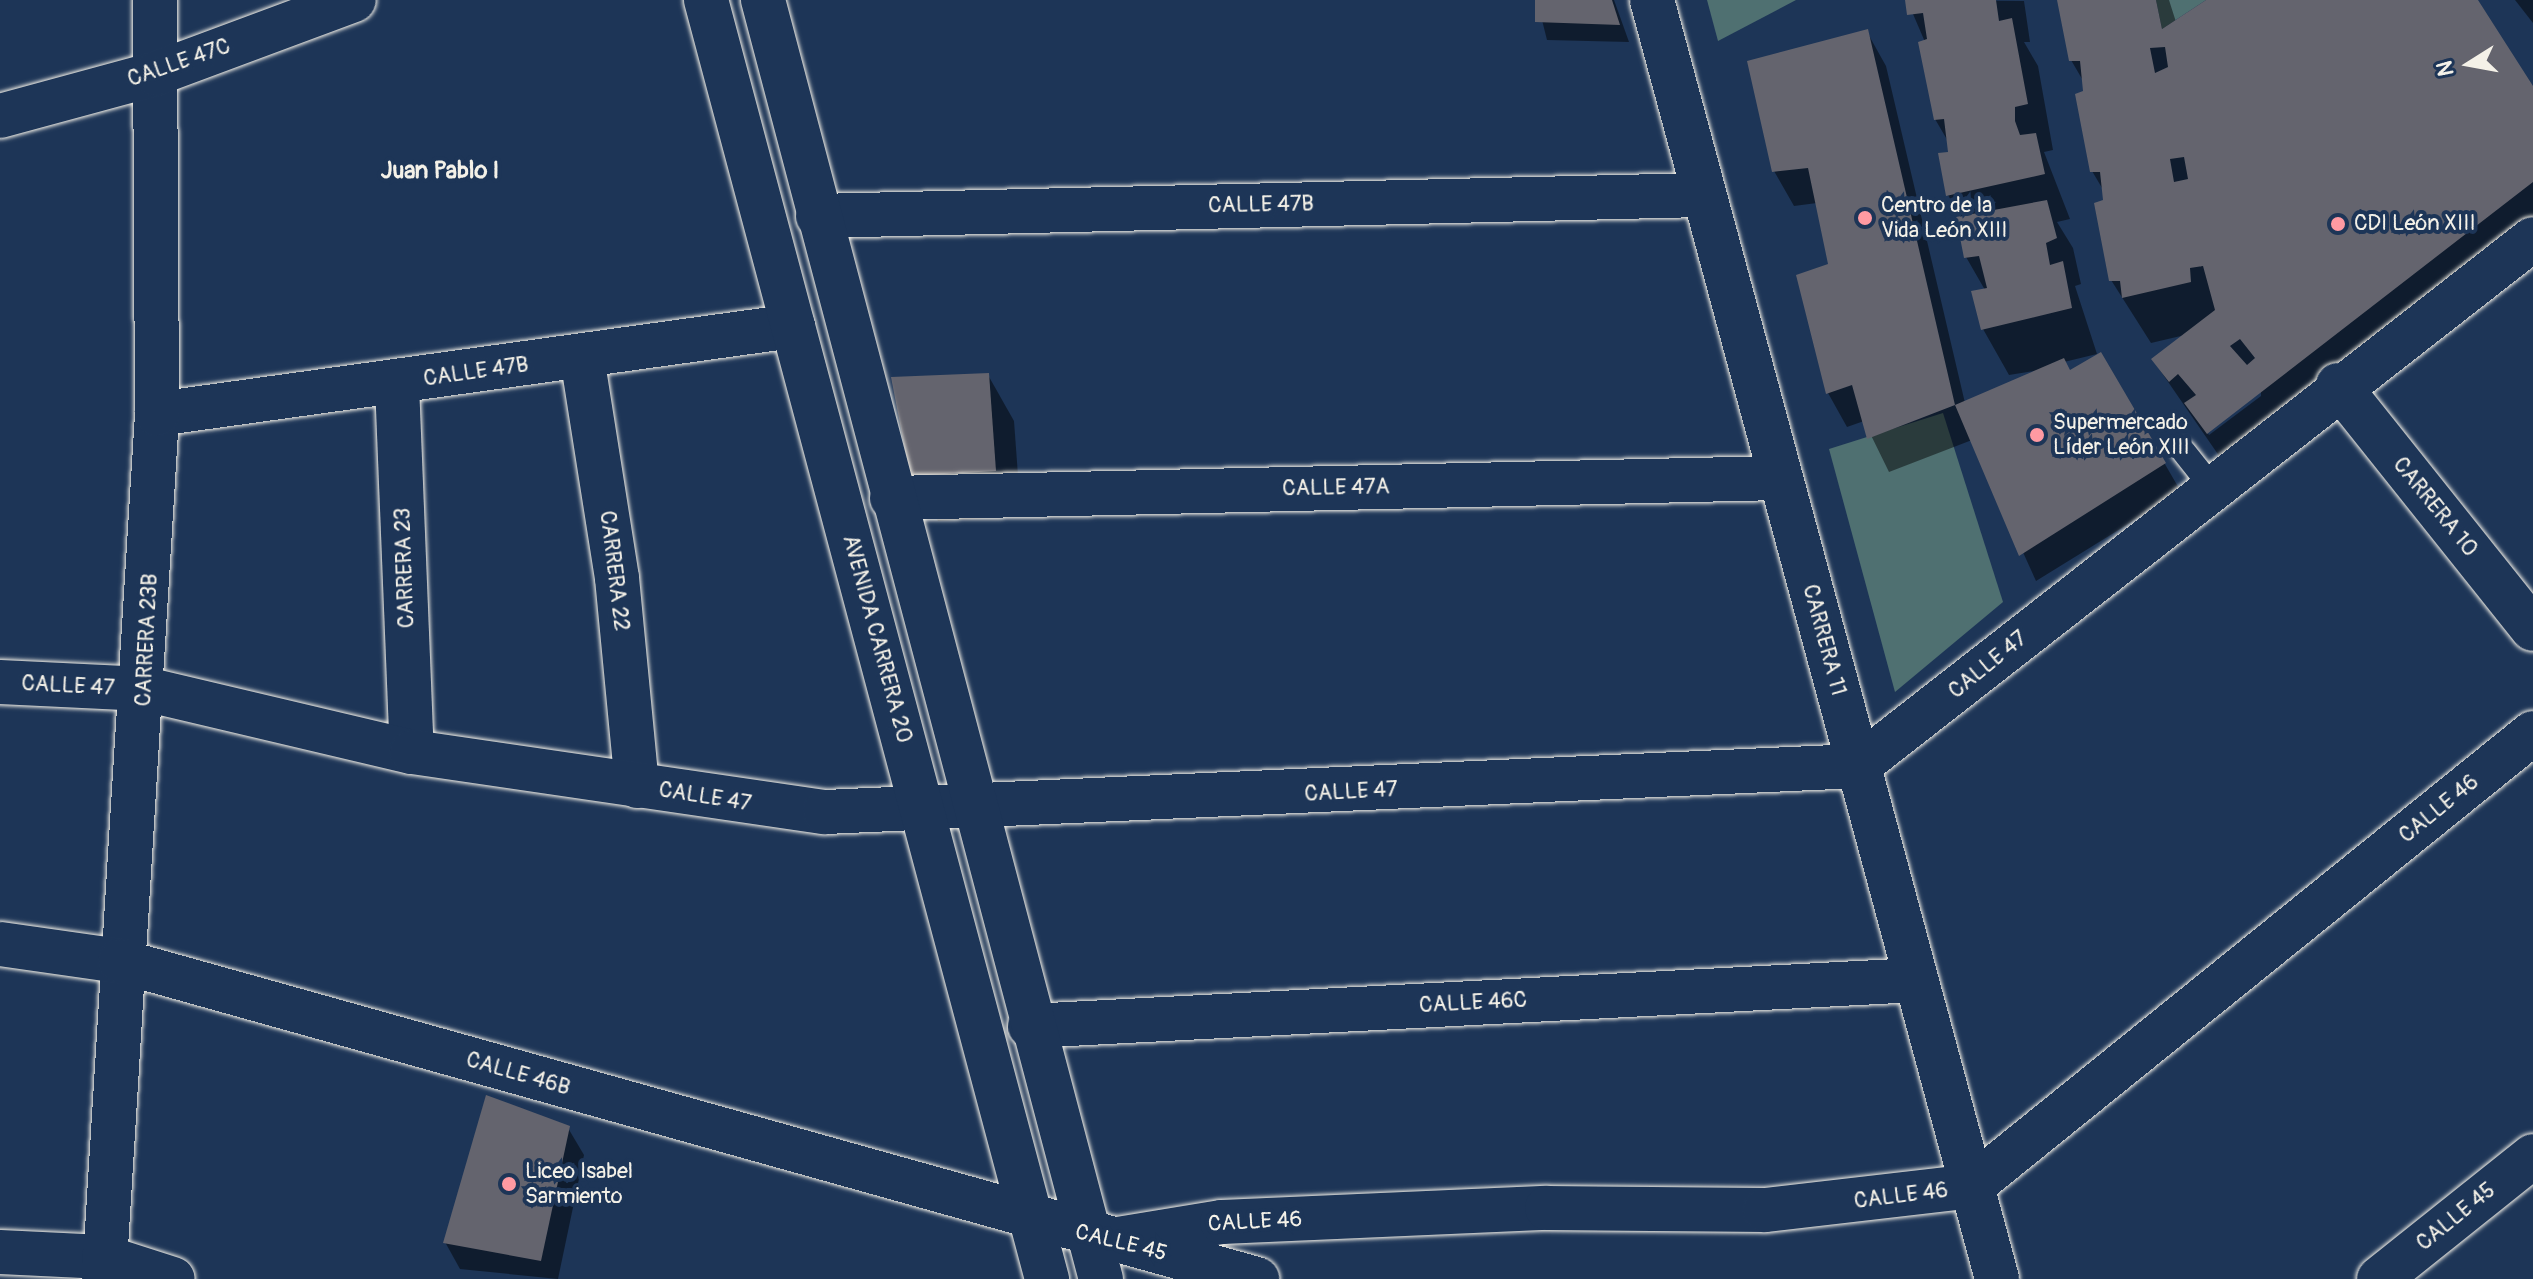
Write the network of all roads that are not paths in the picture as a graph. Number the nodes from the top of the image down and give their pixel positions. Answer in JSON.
{"nodes":[{"id":1,"x":155,"y":0,"type":"edge"},
{"id":2,"x":354,"y":0,"type":"edge"},
{"id":3,"x":706,"y":0,"type":"edge"},
{"id":4,"x":763,"y":0,"type":"edge"},
{"id":5,"x":1652,"y":0,"type":"edge"},
{"id":6,"x":155,"y":74,"type":"junction"},
{"id":7,"x":0,"y":116,"type":"edge"},
{"id":8,"x":1704,"y":195,"type":"junction"},
{"id":9,"x":818,"y":216,"type":"junction"},
{"id":10,"x":2533,"y":239,"type":"edge"},
{"id":11,"x":793,"y":326,"type":"junction"},
{"id":12,"x":582,"y":357,"type":"junction"},
{"id":13,"x":397,"y":384,"type":"junction"},
{"id":14,"x":2338,"y":385,"type":"junction"},
{"id":15,"x":157,"y":414,"type":"junction"},
{"id":16,"x":2184,"y":452,"type":"dead end"},
{"id":17,"x":1780,"y":478,"type":"junction"},
{"id":18,"x":2211,"y":486,"type":"junction"},
{"id":19,"x":892,"y":498,"type":"junction"},
{"id":20,"x":2533,"y":629,"type":"edge"},
{"id":21,"x":0,"y":682,"type":"edge"},
{"id":22,"x":145,"y":689,"type":"junction"},
{"id":23,"x":2533,"y":733,"type":"edge"},
{"id":24,"x":412,"y":752,"type":"junction"},
{"id":25,"x":1858,"y":766,"type":"junction"},
{"id":26,"x":637,"y":786,"type":"junction"},
{"id":27,"x":974,"y":811,"type":"junction"},
{"id":28,"x":924,"y":813,"type":"junction"},
{"id":29,"x":0,"y":944,"type":"edge"},
{"id":30,"x":120,"y":961,"type":"junction"},
{"id":31,"x":1916,"y":980,"type":"junction"},
{"id":32,"x":1030,"y":1026,"type":"junction"},
{"id":33,"x":2533,"y":1156,"type":"edge"},
{"id":34,"x":1972,"y":1186,"type":"junction"},
{"id":35,"x":1032,"y":1219,"type":"junction"},
{"id":36,"x":0,"y":1252,"type":"edge"},
{"id":37,"x":1101,"y":1252,"type":"edge"},
{"id":38,"x":104,"y":1268,"type":"edge"},
{"id":39,"x":173,"y":1279,"type":"edge"},
{"id":40,"x":1047,"y":1279,"type":"edge"},
{"id":41,"x":1257,"y":1279,"type":"edge"},
{"id":42,"x":1997,"y":1279,"type":"edge"},
{"id":43,"x":2379,"y":1279,"type":"edge"}],
"edges":[{"from":1,"to":6,"type":"street","name":"CARRERA 23B"},
{"from":2,"to":6,"type":"street","name":"CALLE 47C"},
{"from":3,"to":11,"type":"street","name":"AVENIDA CARRERA 20"},
{"from":4,"to":9,"type":"street"},
{"from":5,"to":8,"type":"street","name":"CARRERA 11"},
{"from":6,"to":7,"type":"street","name":"CALLE 47C"},
{"from":6,"to":15,"type":"street","name":"CARRERA 23B"},
{"from":8,"to":9,"type":"street","name":"CALLE 47B"},
{"from":8,"to":17,"type":"street","name":"CARRERA 11"},
{"from":9,"to":19,"type":"street"},
{"from":10,"to":14,"type":"street","name":"CALLE 47"},
{"from":11,"to":12,"type":"street","name":"CALLE 47B"},
{"from":11,"to":28,"type":"street","name":"AVENIDA CARRERA 20"},
{"from":12,"to":13,"type":"street","name":"CALLE 47B"},
{"from":12,"to":26,"type":"street","name":"CARRERA 22"},
{"from":13,"to":15,"type":"street","name":"CALLE 47B"},
{"from":13,"to":24,"type":"street","name":"CARRERA 23"},
{"from":14,"to":18,"type":"street","name":"CALLE 47"},
{"from":14,"to":20,"type":"street","name":"CARRERA 10"},
{"from":15,"to":22,"type":"street","name":"CARRERA 23B"},
{"from":16,"to":18,"type":"lane"},
{"from":17,"to":19,"type":"street","name":"CALLE 47A"},
{"from":17,"to":25,"type":"street","name":"CARRERA 11"},
{"from":18,"to":25,"type":"street","name":"CALLE 47"},
{"from":19,"to":27,"type":"street"},
{"from":21,"to":22,"type":"street","name":"CALLE 47"},
{"from":22,"to":24,"type":"street","name":"CALLE 47"},
{"from":22,"to":30,"type":"street","name":"CARRERA 23B"},
{"from":23,"to":34,"type":"street","name":"CALLE 46"},
{"from":24,"to":26,"type":"street","name":"CALLE 47"},
{"from":25,"to":27,"type":"street","name":"CALLE 47"},
{"from":25,"to":31,"type":"street","name":"CARRERA 11"},
{"from":26,"to":28,"type":"street","name":"CALLE 47"},
{"from":27,"to":28,"type":"street","name":"CALLE 47"},
{"from":27,"to":32,"type":"street"},
{"from":28,"to":35,"type":"street","name":"AVENIDA CARRERA 20"},
{"from":29,"to":30,"type":"street","name":"CALLE 46B"},
{"from":30,"to":35,"type":"street","name":"CALLE 46B"},
{"from":30,"to":38,"type":"street","name":"CARRERA 23B"},
{"from":31,"to":32,"type":"street","name":"CALLE 46C"},
{"from":31,"to":34,"type":"street","name":"CARRERA 11"},
{"from":32,"to":37,"type":"street"},
{"from":33,"to":43,"type":"street","name":"CALLE 45"},
{"from":34,"to":37,"type":"street","name":"CALLE 46"},
{"from":34,"to":42,"type":"street","name":"CARRERA 11"},
{"from":35,"to":37,"type":"street","name":"CALLE 45"},
{"from":35,"to":40,"type":"street","name":"AVENIDA CARRERA 20"},
{"from":36,"to":38,"type":"street"},
{"from":37,"to":41,"type":"street","name":"CALLE 45"},
{"from":38,"to":39,"type":"street"}]}
